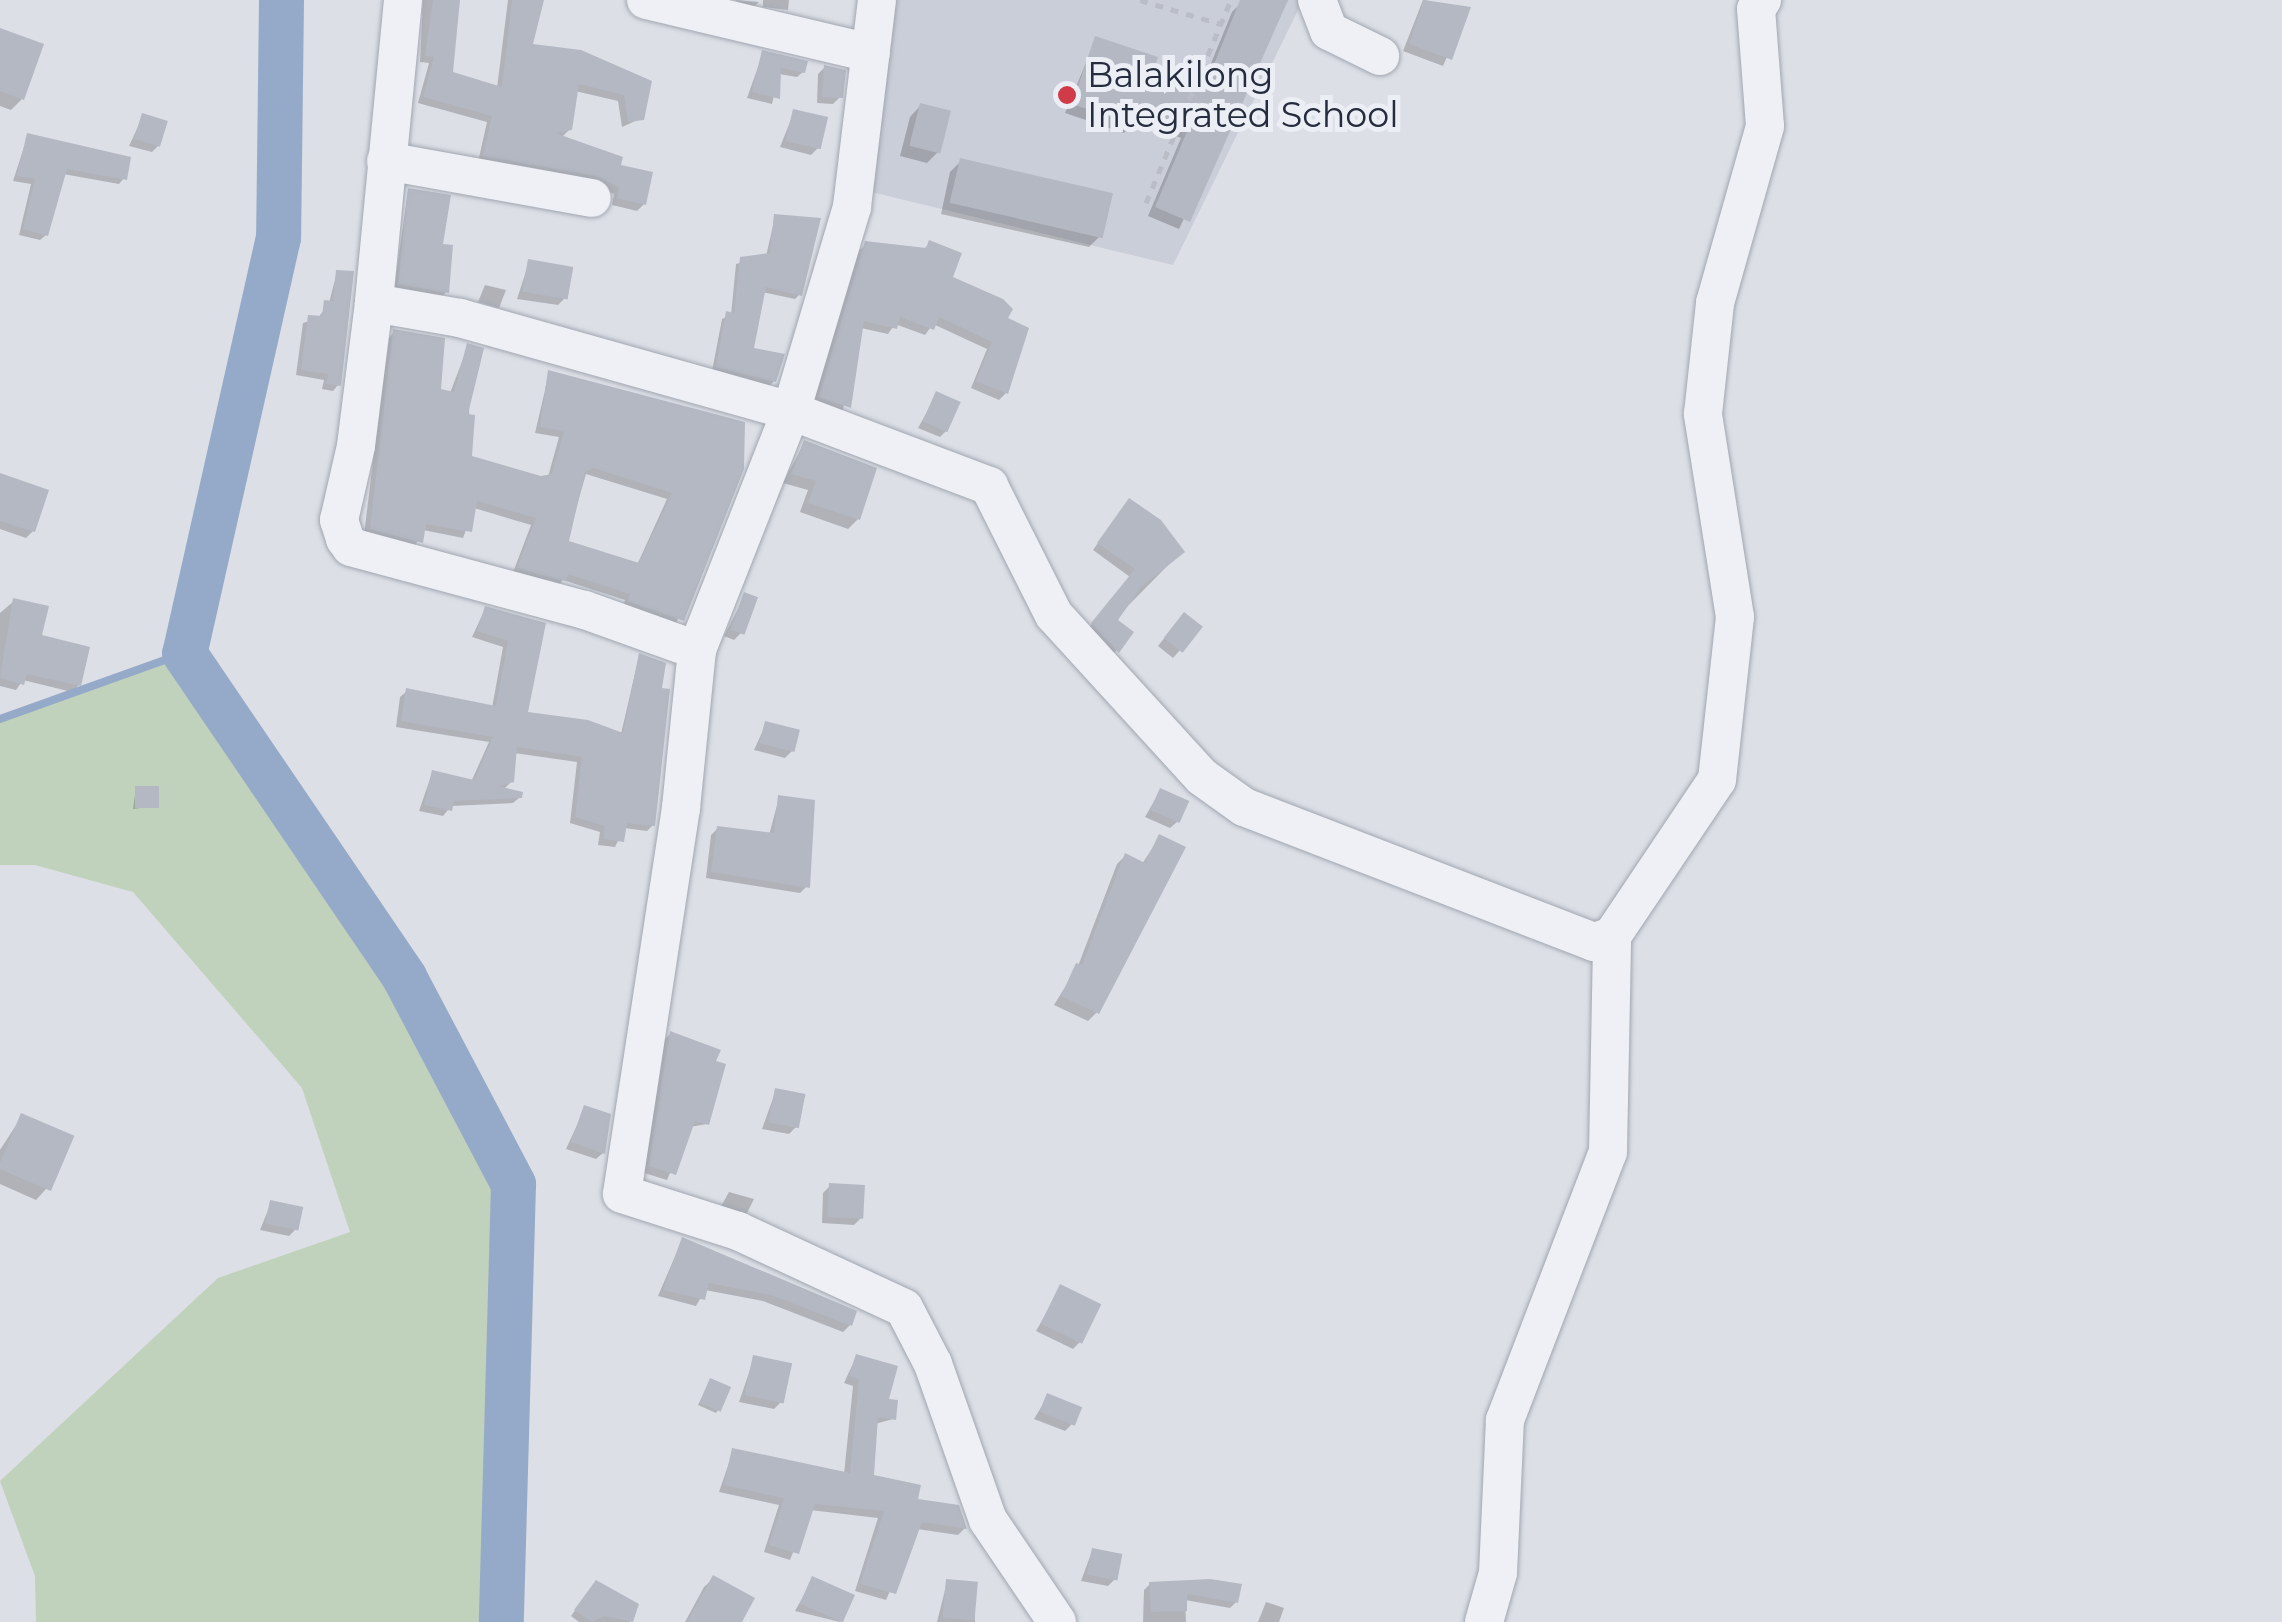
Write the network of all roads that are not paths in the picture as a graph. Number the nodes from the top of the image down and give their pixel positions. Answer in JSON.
{"nodes":[{"id":1,"x":403,"y":0,"type":"edge"},
{"id":2,"x":646,"y":0,"type":"edge"},
{"id":3,"x":877,"y":0,"type":"edge"},
{"id":4,"x":1317,"y":0,"type":"edge"},
{"id":5,"x":1762,"y":0,"type":"edge"},
{"id":6,"x":870,"y":54,"type":"junction"},
{"id":7,"x":1380,"y":56,"type":"dead end"},
{"id":8,"x":386,"y":160,"type":"junction"},
{"id":9,"x":592,"y":198,"type":"dead end"},
{"id":10,"x":374,"y":303,"type":"junction"},
{"id":11,"x":791,"y":411,"type":"junction"},
{"id":12,"x":697,"y":650,"type":"junction"},
{"id":13,"x":1612,"y":936,"type":"junction"},
{"id":14,"x":1057,"y":1622,"type":"edge"},
{"id":15,"x":1484,"y":1622,"type":"edge"}],
"edges":[{"from":1,"to":8,"type":"street"},
{"from":2,"to":6,"type":"street"},
{"from":3,"to":6,"type":"street"},
{"from":4,"to":7,"type":"street"},
{"from":5,"to":13,"type":"street"},
{"from":6,"to":11,"type":"street"},
{"from":8,"to":9,"type":"street"},
{"from":8,"to":10,"type":"street"},
{"from":10,"to":11,"type":"street"},
{"from":10,"to":12,"type":"street"},
{"from":11,"to":12,"type":"street"},
{"from":11,"to":13,"type":"street"},
{"from":12,"to":14,"type":"street"},
{"from":13,"to":15,"type":"street"}]}
